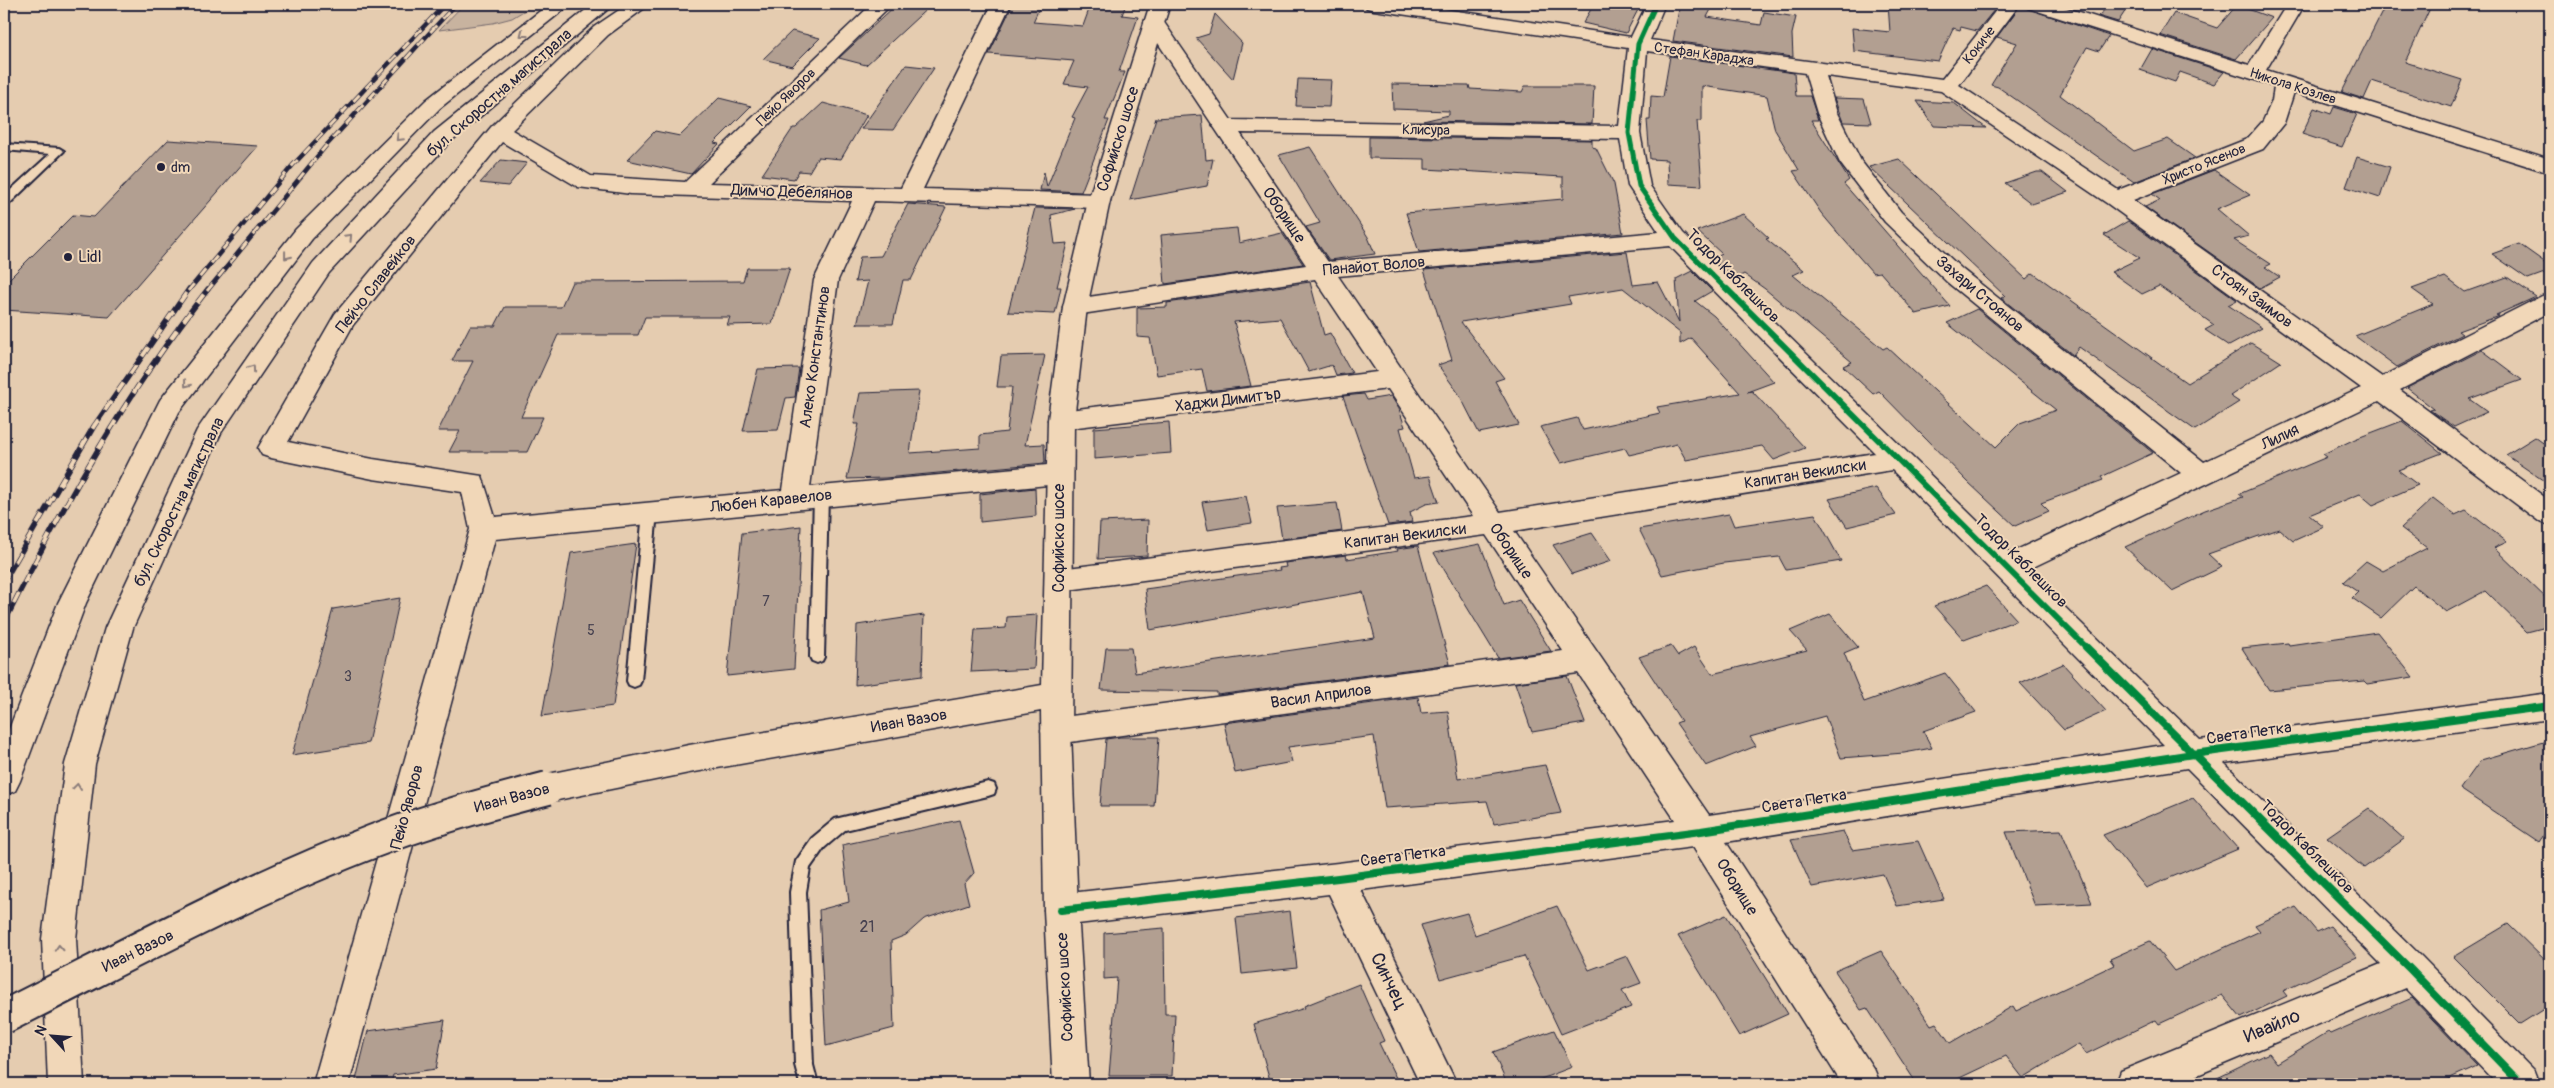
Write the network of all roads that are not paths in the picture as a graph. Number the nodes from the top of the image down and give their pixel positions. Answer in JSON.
{"nodes":[{"id":1,"x":561,"y":4,"type":"edge"},
{"id":2,"x":604,"y":4,"type":"edge"},
{"id":3,"x":640,"y":4,"type":"edge"},
{"id":4,"x":883,"y":4,"type":"edge"},
{"id":5,"x":1002,"y":4,"type":"edge"},
{"id":6,"x":1374,"y":4,"type":"edge"},
{"id":7,"x":1656,"y":4,"type":"edge"},
{"id":8,"x":2011,"y":4,"type":"edge"},
{"id":9,"x":2035,"y":4,"type":"edge"},
{"id":10,"x":2296,"y":4,"type":"edge"},
{"id":11,"x":1463,"y":11,"type":"edge"},
{"id":12,"x":1157,"y":13,"type":"edge"},
{"id":13,"x":1638,"y":44,"type":"junction"},
{"id":14,"x":1814,"y":69,"type":"junction"},
{"id":15,"x":2254,"y":74,"type":"junction"},
{"id":16,"x":2285,"y":84,"type":"junction"},
{"id":17,"x":1947,"y":86,"type":"junction"},
{"id":18,"x":1224,"y":126,"type":"junction"},
{"id":19,"x":499,"y":131,"type":"junction"},
{"id":20,"x":1628,"y":133,"type":"junction"},
{"id":21,"x":4,"y":147,"type":"edge"},
{"id":22,"x":2550,"y":166,"type":"edge"},
{"id":23,"x":690,"y":189,"type":"junction"},
{"id":24,"x":866,"y":194,"type":"junction"},
{"id":25,"x":908,"y":197,"type":"junction"},
{"id":26,"x":2116,"y":198,"type":"junction"},
{"id":27,"x":1099,"y":201,"type":"junction"},
{"id":28,"x":4,"y":202,"type":"edge"},
{"id":29,"x":1674,"y":238,"type":"junction"},
{"id":30,"x":1322,"y":270,"type":"junction"},
{"id":31,"x":2550,"y":302,"type":"edge"},
{"id":32,"x":1075,"y":307,"type":"junction"},
{"id":33,"x":1396,"y":379,"type":"junction"},
{"id":34,"x":2381,"y":389,"type":"junction"},
{"id":35,"x":1061,"y":420,"type":"junction"},
{"id":36,"x":1898,"y":458,"type":"junction"},
{"id":37,"x":1058,"y":474,"type":"junction"},
{"id":38,"x":2202,"y":475,"type":"junction"},
{"id":39,"x":822,"y":496,"type":"junction"},
{"id":40,"x":794,"y":498,"type":"junction"},
{"id":41,"x":650,"y":512,"type":"junction"},
{"id":42,"x":2550,"y":515,"type":"edge"},
{"id":43,"x":1494,"y":524,"type":"junction"},
{"id":44,"x":484,"y":529,"type":"junction"},
{"id":45,"x":2008,"y":567,"type":"junction"},
{"id":46,"x":1060,"y":580,"type":"junction"},
{"id":47,"x":817,"y":656,"type":"dead end"},
{"id":48,"x":1586,"y":660,"type":"junction"},
{"id":49,"x":634,"y":681,"type":"dead end"},
{"id":50,"x":1057,"y":695,"type":"junction"},
{"id":51,"x":2550,"y":706,"type":"edge"},
{"id":52,"x":1056,"y":731,"type":"junction"},
{"id":53,"x":2193,"y":754,"type":"junction"},
{"id":54,"x":4,"y":781,"type":"edge"},
{"id":55,"x":988,"y":788,"type":"dead end"},
{"id":56,"x":1701,"y":831,"type":"junction"},
{"id":57,"x":1338,"y":878,"type":"junction"},
{"id":58,"x":1061,"y":910,"type":"junction"},
{"id":59,"x":2410,"y":968,"type":"junction"},
{"id":60,"x":4,"y":1017,"type":"edge"},
{"id":61,"x":66,"y":1084,"type":"edge"},
{"id":62,"x":331,"y":1084,"type":"edge"},
{"id":63,"x":809,"y":1084,"type":"edge"},
{"id":64,"x":1071,"y":1084,"type":"edge"},
{"id":65,"x":1440,"y":1084,"type":"edge"},
{"id":66,"x":1862,"y":1084,"type":"edge"},
{"id":67,"x":2134,"y":1084,"type":"edge"},
{"id":68,"x":2521,"y":1084,"type":"edge"}],
"edges":[{"from":1,"to":54,"type":"main road","name":"бул. Скоростна магистрала","one_way":true},
{"from":61,"to":2,"type":"main road","name":"бул. Скоростна магистрала","one_way":true},
{"from":3,"to":19,"type":"main road","name":"Пейчо Славейков"},
{"from":4,"to":23,"type":"main road","name":"Пейо Яворов"},
{"from":5,"to":25,"type":"main road"},
{"from":6,"to":11,"type":"main road","name":"Стефан Караджа"},
{"from":7,"to":13,"type":"main road","name":"Тодор Каблешков"},
{"from":8,"to":17,"type":"main road","name":"Кокиче"},
{"from":9,"to":15,"type":"main road","name":"Никола Козлев"},
{"from":10,"to":15,"type":"main road"},
{"from":11,"to":13,"type":"main road","name":"Стефан Караджа"},
{"from":12,"to":18,"type":"main road","name":"Оборище"},
{"from":12,"to":27,"type":"main road","name":"Софийско шосе"},
{"from":13,"to":14,"type":"main road","name":"Стефан Караджа"},
{"from":13,"to":20,"type":"main road","name":"Тодор Каблешков"},
{"from":14,"to":17,"type":"main road","name":"Стефан Караджа"},
{"from":14,"to":38,"type":"main road","name":"Захари Стоянов"},
{"from":15,"to":16,"type":"main road","name":"Никола Козлев"},
{"from":16,"to":22,"type":"main road","name":"Никола Козлев"},
{"from":16,"to":26,"type":"main road","name":"Христо Ясенов"},
{"from":17,"to":26,"type":"main road","name":"Стоян Заимов"},
{"from":18,"to":20,"type":"main road","name":"Клисура"},
{"from":18,"to":30,"type":"main road","name":"Оборище"},
{"from":19,"to":23,"type":"main road","name":"Димчо Дебелянов"},
{"from":19,"to":44,"type":"main road","name":"Пейчо Славейков"},
{"from":20,"to":29,"type":"main road","name":"Тодор Каблешков"},
{"from":21,"to":28,"type":"lane"},
{"from":23,"to":24,"type":"main road","name":"Димчо Дебелянов"},
{"from":24,"to":25,"type":"main road","name":"Димчо Дебелянов"},
{"from":24,"to":40,"type":"main road","name":"Алеко Константинов"},
{"from":25,"to":27,"type":"main road","name":"Димчо Дебелянов"},
{"from":26,"to":34,"type":"main road","name":"Стоян Заимов"},
{"from":27,"to":32,"type":"main road","name":"Софийско шосе"},
{"from":29,"to":30,"type":"main road","name":"Панайот Волов"},
{"from":29,"to":36,"type":"main road","name":"Тодор Каблешков"},
{"from":30,"to":32,"type":"main road","name":"Панайот Волов"},
{"from":30,"to":33,"type":"main road","name":"Оборище"},
{"from":31,"to":34,"type":"main road","name":"Лилия"},
{"from":32,"to":35,"type":"main road","name":"Софийско шосе"},
{"from":33,"to":35,"type":"main road","name":"Хаджи Димитър"},
{"from":33,"to":43,"type":"main road","name":"Оборище"},
{"from":34,"to":38,"type":"main road","name":"Лилия"},
{"from":34,"to":42,"type":"main road","name":"Стоян Заимов"},
{"from":35,"to":37,"type":"main road","name":"Софийско шосе"},
{"from":36,"to":43,"type":"main road","name":"Капитан Векилски"},
{"from":36,"to":45,"type":"main road","name":"Тодор Каблешков"},
{"from":37,"to":39,"type":"main road","name":"Любен Каравелов"},
{"from":37,"to":46,"type":"main road","name":"Софийско шосе"},
{"from":38,"to":45,"type":"main road","name":"Лилия"},
{"from":39,"to":40,"type":"main road","name":"Любен Каравелов"},
{"from":39,"to":47,"type":"lane"},
{"from":40,"to":41,"type":"main road","name":"Любен Каравелов"},
{"from":41,"to":44,"type":"main road","name":"Любен Каравелов"},
{"from":41,"to":49,"type":"lane"},
{"from":43,"to":46,"type":"main road","name":"Капитан Векилски"},
{"from":43,"to":48,"type":"main road","name":"Оборище"},
{"from":44,"to":62,"type":"main road","name":"Пейо Яворов"},
{"from":45,"to":53,"type":"main road","name":"Тодор Каблешков"},
{"from":46,"to":50,"type":"main road","name":"Софийско шосе"},
{"from":48,"to":52,"type":"main road","name":"Васил Априлов"},
{"from":48,"to":56,"type":"main road","name":"Оборище"},
{"from":50,"to":52,"type":"main road","name":"Софийско шосе"},
{"from":50,"to":60,"type":"main road","name":"Иван Вазов","bridge":true},
{"from":51,"to":53,"type":"main road","name":"Света Петка"},
{"from":52,"to":58,"type":"main road","name":"Софийско шосе"},
{"from":53,"to":56,"type":"main road","name":"Света Петка"},
{"from":53,"to":59,"type":"main road","name":"Тодор Каблешков"},
{"from":55,"to":63,"type":"lane"},
{"from":56,"to":57,"type":"main road","name":"Света Петка"},
{"from":56,"to":66,"type":"main road","name":"Оборище"},
{"from":57,"to":58,"type":"main road","name":"Света Петка"},
{"from":57,"to":65,"type":"main road","name":"Синчец"},
{"from":58,"to":64,"type":"main road","name":"Софийско шосе"},
{"from":59,"to":67,"type":"main road","name":"Ивайло"},
{"from":59,"to":68,"type":"main road","name":"Тодор Каблешков"}]}
